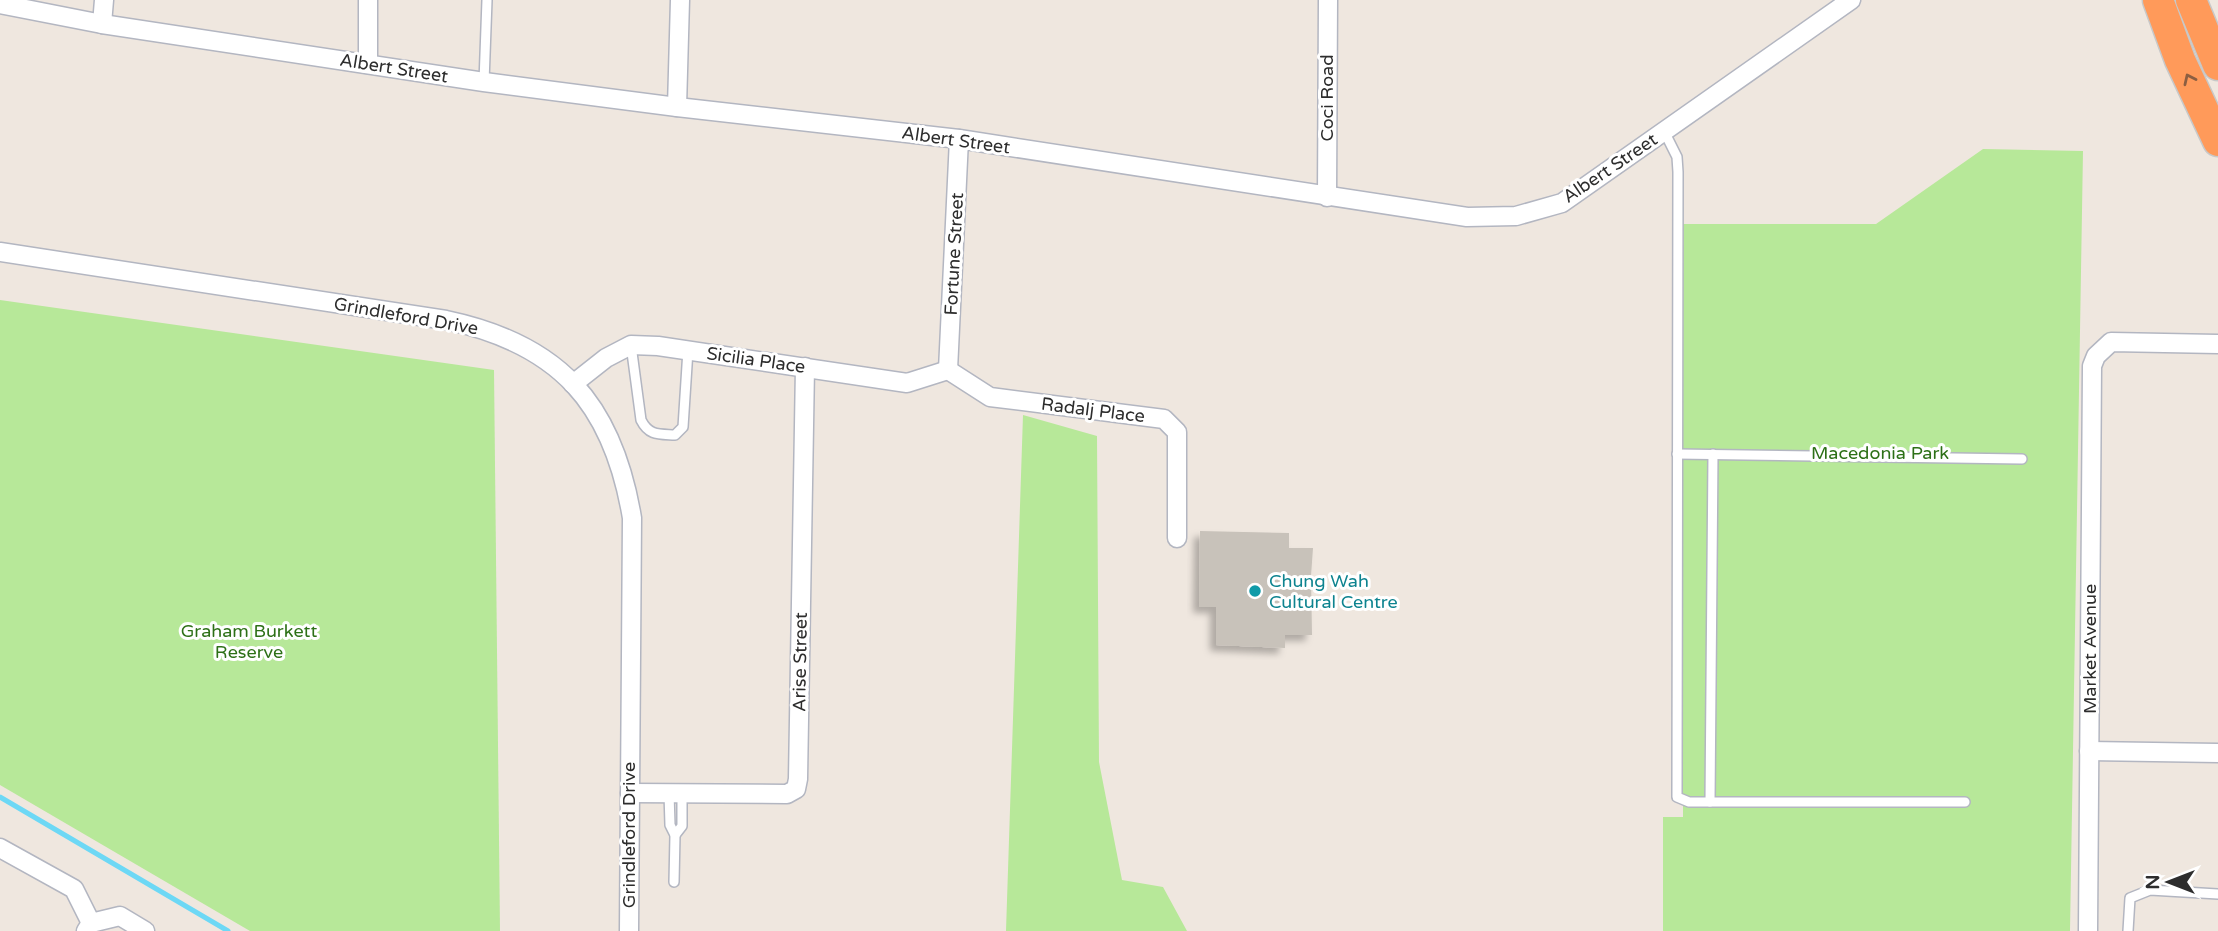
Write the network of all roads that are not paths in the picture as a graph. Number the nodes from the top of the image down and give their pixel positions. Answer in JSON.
{"nodes":[{"id":1,"x":104,"y":0,"type":"edge"},
{"id":2,"x":368,"y":0,"type":"edge"},
{"id":3,"x":487,"y":0,"type":"edge"},
{"id":4,"x":680,"y":0,"type":"edge"},
{"id":5,"x":1328,"y":0,"type":"edge"},
{"id":6,"x":1851,"y":0,"type":"edge"},
{"id":7,"x":2158,"y":0,"type":"edge"},
{"id":8,"x":2191,"y":0,"type":"edge"},
{"id":9,"x":0,"y":4,"type":"edge"},
{"id":10,"x":102,"y":24,"type":"junction"},
{"id":11,"x":368,"y":64,"type":"junction"},
{"id":12,"x":2218,"y":65,"type":"edge"},
{"id":13,"x":484,"y":82,"type":"junction"},
{"id":14,"x":677,"y":107,"type":"junction"},
{"id":15,"x":1664,"y":131,"type":"junction"},
{"id":16,"x":959,"y":139,"type":"junction"},
{"id":17,"x":2218,"y":141,"type":"edge"},
{"id":18,"x":1327,"y":197,"type":"junction"},
{"id":19,"x":0,"y":252,"type":"edge"},
{"id":20,"x":2218,"y":344,"type":"edge"},
{"id":21,"x":631,"y":345,"type":"junction"},
{"id":22,"x":688,"y":350,"type":"junction"},
{"id":23,"x":805,"y":368,"type":"junction"},
{"id":24,"x":948,"y":370,"type":"junction"},
{"id":25,"x":573,"y":384,"type":"junction"},
{"id":26,"x":1677,"y":454,"type":"junction"},
{"id":27,"x":1713,"y":454,"type":"junction"},
{"id":28,"x":2022,"y":459,"type":"dead end"},
{"id":29,"x":1177,"y":538,"type":"dead end"},
{"id":30,"x":2089,"y":751,"type":"junction"},
{"id":31,"x":2218,"y":753,"type":"edge"},
{"id":32,"x":629,"y":793,"type":"junction"},
{"id":33,"x":676,"y":793,"type":"junction"},
{"id":34,"x":1710,"y":802,"type":"junction"},
{"id":35,"x":1965,"y":802,"type":"dead end"},
{"id":36,"x":0,"y":848,"type":"edge"},
{"id":37,"x":674,"y":882,"type":"dead end"},
{"id":38,"x":2218,"y":894,"type":"edge"},
{"id":39,"x":88,"y":927,"type":"edge"},
{"id":40,"x":145,"y":931,"type":"edge"},
{"id":41,"x":629,"y":931,"type":"edge"},
{"id":42,"x":2088,"y":931,"type":"edge"},
{"id":43,"x":2128,"y":931,"type":"edge"}],
"edges":[{"from":1,"to":10,"type":"street"},
{"from":2,"to":11,"type":"street"},
{"from":3,"to":13,"type":"lane"},
{"from":4,"to":14,"type":"street"},
{"from":5,"to":18,"type":"street","name":"Coci Road"},
{"from":6,"to":15,"type":"street","name":"Albert Street"},
{"from":17,"to":7,"type":"highway","one_way":true},
{"from":8,"to":12,"type":"highway"},
{"from":9,"to":10,"type":"street","name":"Albert Street"},
{"from":10,"to":11,"type":"street","name":"Albert Street"},
{"from":11,"to":13,"type":"street","name":"Albert Street"},
{"from":13,"to":14,"type":"street","name":"Albert Street"},
{"from":14,"to":16,"type":"street","name":"Albert Street"},
{"from":15,"to":18,"type":"street","name":"Albert Street"},
{"from":15,"to":26,"type":"lane"},
{"from":16,"to":18,"type":"street","name":"Albert Street"},
{"from":16,"to":24,"type":"street","name":"Fortune Street"},
{"from":19,"to":25,"type":"street","name":"Grindleford Drive"},
{"from":20,"to":30,"type":"street","name":"Market Avenue"},
{"from":21,"to":22,"type":"street","name":"Sicilia Place"},
{"from":21,"to":22,"type":"lane"},
{"from":21,"to":25,"type":"street"},
{"from":22,"to":23,"type":"street","name":"Sicilia Place"},
{"from":23,"to":24,"type":"street","name":"Sicilia Place"},
{"from":23,"to":33,"type":"street","name":"Arise Street"},
{"from":24,"to":29,"type":"street","name":"Radalj Place"},
{"from":25,"to":32,"type":"street","name":"Grindleford Drive"},
{"from":26,"to":27,"type":"lane"},
{"from":26,"to":34,"type":"lane"},
{"from":27,"to":28,"type":"lane"},
{"from":27,"to":34,"type":"lane"},
{"from":30,"to":31,"type":"street"},
{"from":30,"to":42,"type":"street","name":"Market Avenue"},
{"from":32,"to":33,"type":"street","name":"Arise Street"},
{"from":32,"to":41,"type":"street","name":"Grindleford Drive"},
{"from":33,"to":37,"type":"lane"},
{"from":34,"to":35,"type":"lane"},
{"from":36,"to":39,"type":"street"},
{"from":38,"to":43,"type":"lane"},
{"from":39,"to":40,"type":"street"}]}
